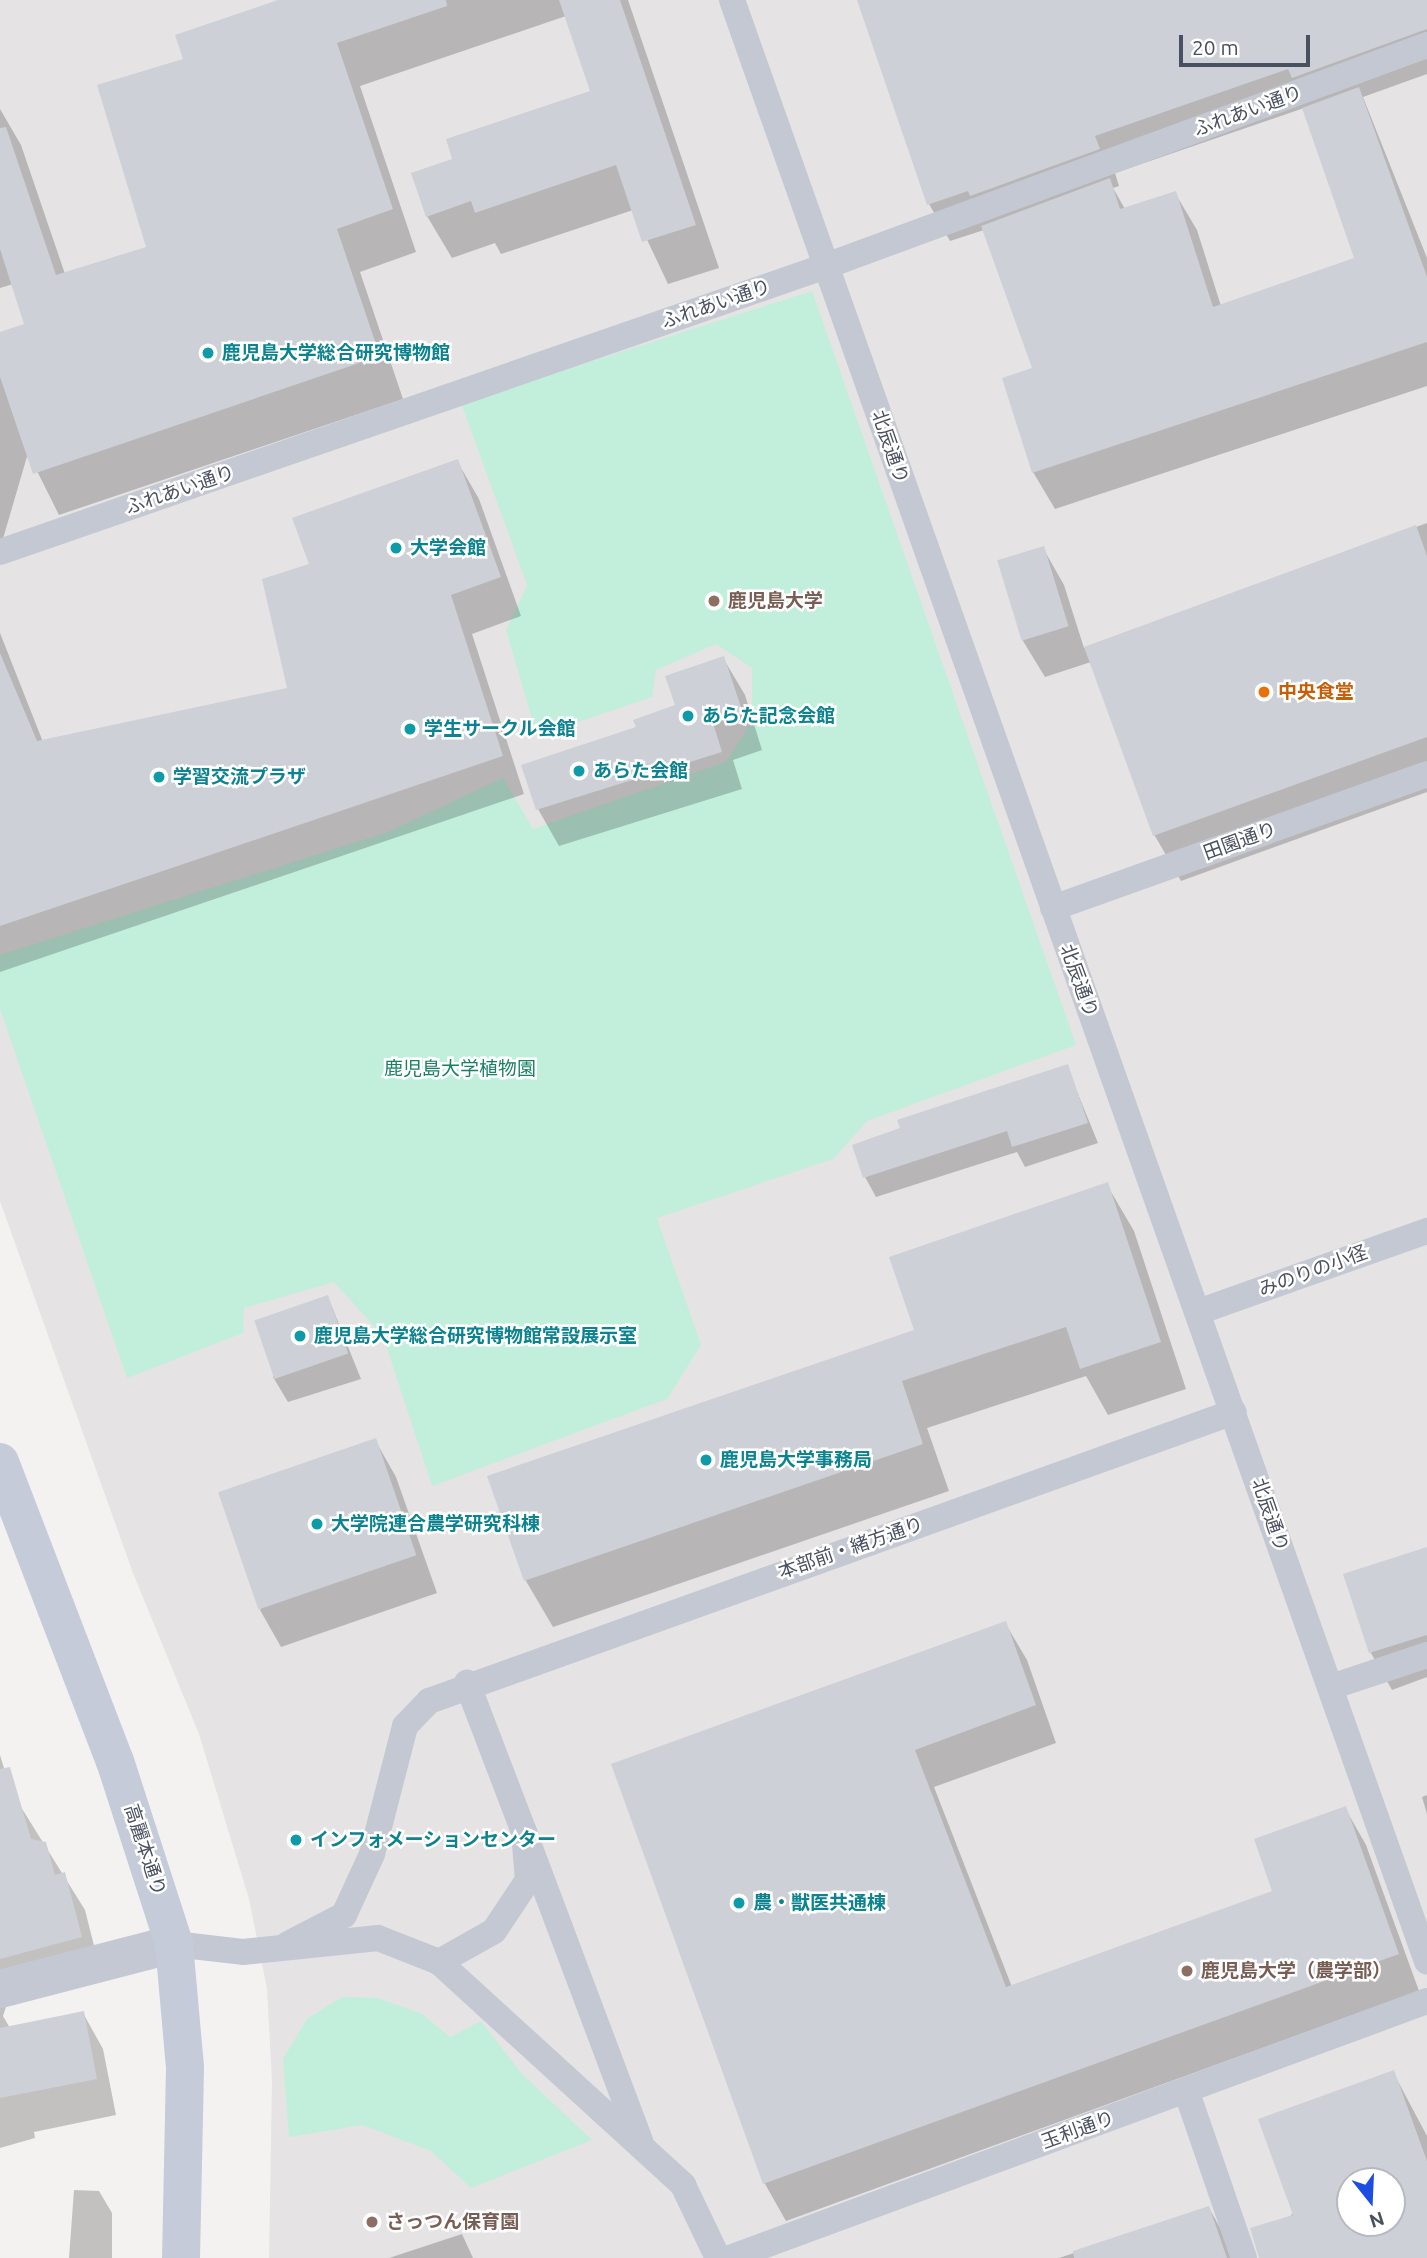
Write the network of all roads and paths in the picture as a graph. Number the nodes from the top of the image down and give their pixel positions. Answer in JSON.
{"nodes":[{"id":1,"x":732,"y":0,"type":"edge"},
{"id":2,"x":1427,"y":45,"type":"edge"},
{"id":3,"x":826,"y":266,"type":"junction"},
{"id":4,"x":0,"y":552,"type":"edge"},
{"id":5,"x":1427,"y":774,"type":"edge"},
{"id":6,"x":1053,"y":908,"type":"junction"},
{"id":7,"x":1427,"y":1231,"type":"edge"},
{"id":8,"x":1198,"y":1312,"type":"junction"},
{"id":9,"x":1234,"y":1412,"type":"junction"},
{"id":10,"x":0,"y":1462,"type":"edge"},
{"id":11,"x":9,"y":1514,"type":"edge"},
{"id":12,"x":1427,"y":1655,"type":"edge"},
{"id":13,"x":467,"y":1683,"type":"junction"},
{"id":14,"x":1331,"y":1687,"type":"junction"},
{"id":15,"x":524,"y":1832,"type":"junction"},
{"id":16,"x":174,"y":1944,"type":"junction"},
{"id":17,"x":288,"y":1944,"type":"junction"},
{"id":18,"x":439,"y":1962,"type":"junction"},
{"id":19,"x":1427,"y":1962,"type":"edge"},
{"id":20,"x":0,"y":1990,"type":"edge"},
{"id":21,"x":1427,"y":2001,"type":"edge"},
{"id":22,"x":1186,"y":2090,"type":"junction"},
{"id":23,"x":642,"y":2147,"type":"junction"},
{"id":24,"x":181,"y":2258,"type":"edge"},
{"id":25,"x":718,"y":2258,"type":"edge"},
{"id":26,"x":730,"y":2258,"type":"edge"},
{"id":27,"x":1244,"y":2258,"type":"edge"}],
"edges":[{"from":1,"to":3,"type":"lane","name":"北辰通り"},
{"from":2,"to":3,"type":"lane","name":"ふれあい通り"},
{"from":3,"to":4,"type":"lane","name":"ふれあい通り"},
{"from":3,"to":6,"type":"lane","name":"北辰通り"},
{"from":5,"to":6,"type":"lane","name":"田園通り"},
{"from":6,"to":8,"type":"lane","name":"北辰通り"},
{"from":7,"to":8,"type":"lane","name":"みのりの小径"},
{"from":8,"to":9,"type":"lane","name":"北辰通り"},
{"from":9,"to":13,"type":"lane","name":"本部前・緒方通り"},
{"from":9,"to":14,"type":"lane","name":"北辰通り"},
{"from":10,"to":11,"type":"street","name":"高麗本通り"},
{"from":11,"to":16,"type":"street","name":"高麗本通り"},
{"from":12,"to":14,"type":"lane"},
{"from":13,"to":15,"type":"lane"},
{"from":13,"to":17,"type":"lane","name":"本部前・緒方通り"},
{"from":14,"to":19,"type":"lane","name":"北辰通り"},
{"from":15,"to":18,"type":"lane"},
{"from":15,"to":23,"type":"lane"},
{"from":16,"to":17,"type":"lane"},
{"from":16,"to":20,"type":"street"},
{"from":16,"to":24,"type":"street","name":"高麗本通り"},
{"from":17,"to":18,"type":"lane"},
{"from":18,"to":23,"type":"lane"},
{"from":21,"to":22,"type":"lane","name":"玉利通り"},
{"from":22,"to":26,"type":"lane","name":"玉利通り"},
{"from":22,"to":27,"type":"lane"},
{"from":23,"to":25,"type":"lane"}]}
